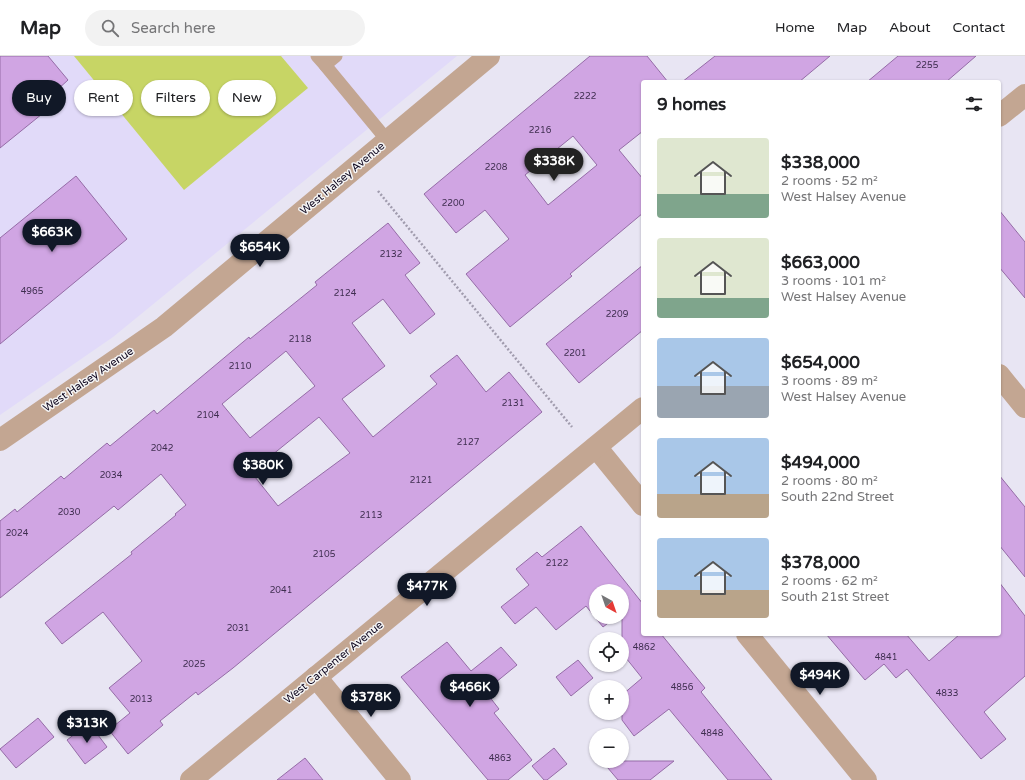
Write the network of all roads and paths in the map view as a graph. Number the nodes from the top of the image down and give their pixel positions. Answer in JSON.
{"nodes":[{"id":1,"x":336,"y":56,"type":"edge"},
{"id":2,"x":489,"y":56,"type":"edge"},
{"id":3,"x":321,"y":61,"type":"edge"},
{"id":4,"x":1025,"y":95,"type":"edge"},
{"id":5,"x":1001,"y":114,"type":"edge"},
{"id":6,"x":387,"y":140,"type":"junction"},
{"id":7,"x":378,"y":191,"type":"dead end"},
{"id":8,"x":1001,"y":377,"type":"edge"},
{"id":9,"x":1025,"y":406,"type":"edge"},
{"id":10,"x":641,"y":410,"type":"edge"},
{"id":11,"x":572,"y":427,"type":"dead end"},
{"id":12,"x":0,"y":440,"type":"edge"},
{"id":13,"x":596,"y":447,"type":"junction"},
{"id":14,"x":641,"y":503,"type":"edge"},
{"id":15,"x":749,"y":636,"type":"edge"},
{"id":16,"x":316,"y":676,"type":"junction"},
{"id":17,"x":191,"y":780,"type":"edge"},
{"id":18,"x":400,"y":780,"type":"edge"},
{"id":19,"x":866,"y":780,"type":"edge"}],
"edges":[{"from":1,"to":3,"type":"lane"},
{"from":2,"to":6,"type":"street","name":"West Halsey Avenue"},
{"from":3,"to":6,"type":"lane"},
{"from":4,"to":5,"type":"street"},
{"from":6,"to":12,"type":"street","name":"West Halsey Avenue"},
{"from":7,"to":11,"type":"path"},
{"from":8,"to":9,"type":"street"},
{"from":10,"to":13,"type":"street","name":"West Carpenter Avenue"},
{"from":13,"to":14,"type":"street"},
{"from":13,"to":16,"type":"street","name":"West Carpenter Avenue"},
{"from":15,"to":19,"type":"street"},
{"from":16,"to":17,"type":"street","name":"West Carpenter Avenue"},
{"from":16,"to":18,"type":"street"}]}
